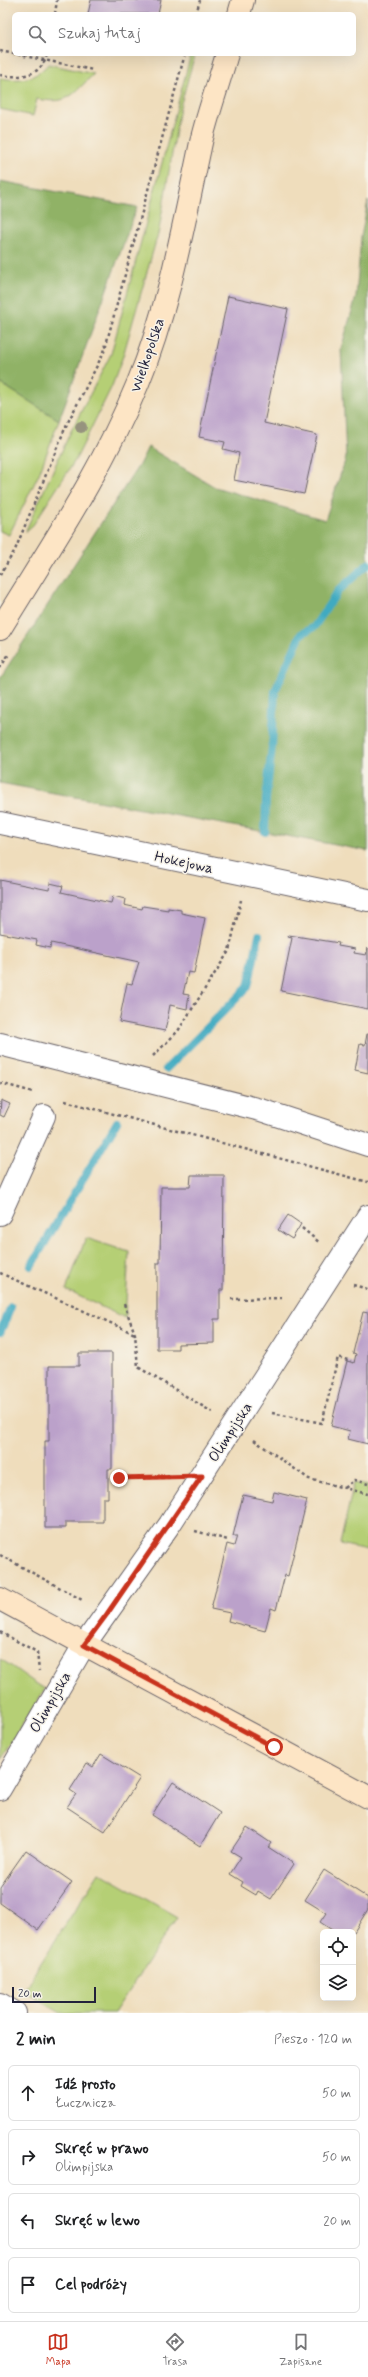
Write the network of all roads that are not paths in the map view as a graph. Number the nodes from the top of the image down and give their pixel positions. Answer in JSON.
{"nodes":[{"id":1,"x":243,"y":0,"type":"edge"},
{"id":2,"x":239,"y":12,"type":"edge"},
{"id":3,"x":226,"y":56,"type":"edge"},
{"id":4,"x":0,"y":629,"type":"edge"},
{"id":5,"x":0,"y":823,"type":"edge"},
{"id":6,"x":368,"y":900,"type":"edge"},
{"id":7,"x":0,"y":1044,"type":"edge"},
{"id":8,"x":44,"y":1116,"type":"dead end"},
{"id":9,"x":368,"y":1145,"type":"edge"},
{"id":10,"x":0,"y":1214,"type":"edge"},
{"id":11,"x":368,"y":1216,"type":"edge"},
{"id":12,"x":0,"y":1599,"type":"edge"},
{"id":13,"x":84,"y":1645,"type":"junction"},
{"id":14,"x":0,"y":1789,"type":"edge"},
{"id":15,"x":368,"y":1797,"type":"edge"},
{"id":16,"x":0,"y":2004,"type":"edge"},
{"id":17,"x":15,"y":2013,"type":"edge"}],
"edges":[{"from":1,"to":2,"type":"street"},
{"from":3,"to":4,"type":"street","name":"Wielkopolska"},
{"from":5,"to":6,"type":"street","name":"Hokejowa"},
{"from":7,"to":9,"type":"street"},
{"from":8,"to":10,"type":"street"},
{"from":11,"to":13,"type":"street","name":"Olimpijska"},
{"from":12,"to":13,"type":"street"},
{"from":13,"to":14,"type":"street","name":"Olimpijska"},
{"from":13,"to":15,"type":"street"},
{"from":16,"to":17,"type":"street"}]}
